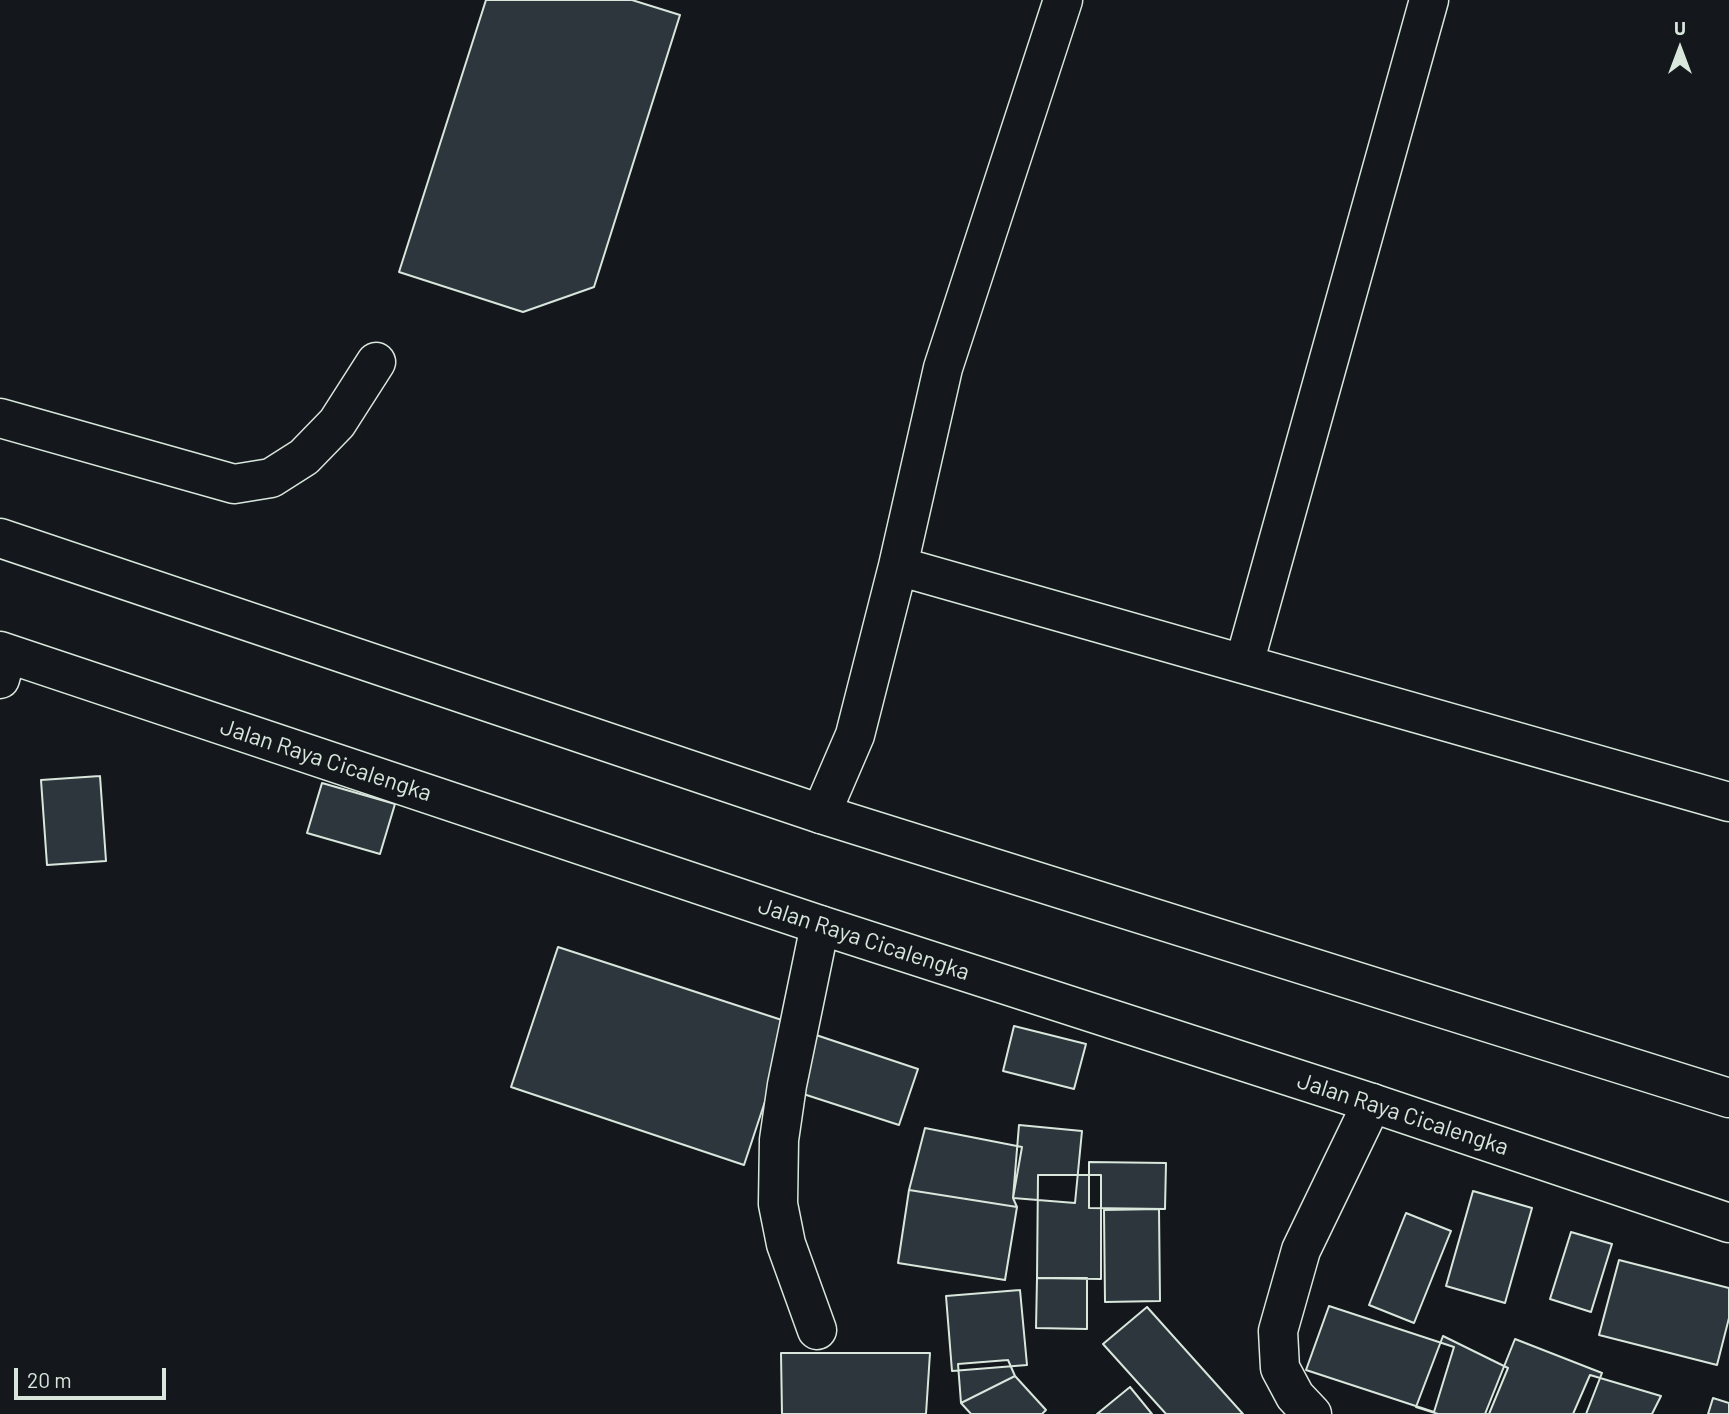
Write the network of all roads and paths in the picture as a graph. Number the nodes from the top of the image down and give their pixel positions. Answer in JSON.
{"nodes":[{"id":1,"x":1063,"y":0,"type":"edge"},
{"id":2,"x":1429,"y":0,"type":"edge"},
{"id":3,"x":376,"y":362,"type":"dead end"},
{"id":4,"x":0,"y":418,"type":"edge"},
{"id":5,"x":0,"y":538,"type":"edge"},
{"id":6,"x":898,"y":566,"type":"junction"},
{"id":7,"x":2,"y":661,"type":"edge"},
{"id":8,"x":1244,"y":664,"type":"junction"},
{"id":9,"x":1729,"y":802,"type":"edge"},
{"id":10,"x":821,"y":814,"type":"junction"},
{"id":11,"x":820,"y":925,"type":"junction"},
{"id":12,"x":1729,"y":1098,"type":"edge"},
{"id":13,"x":1372,"y":1103,"type":"junction"},
{"id":14,"x":1729,"y":1223,"type":"edge"},
{"id":15,"x":817,"y":1330,"type":"dead end"},
{"id":16,"x":1312,"y":1414,"type":"edge"}],
"edges":[{"from":1,"to":6,"type":"main road"},
{"from":2,"to":8,"type":"main road"},
{"from":3,"to":4,"type":"main road"},
{"from":5,"to":10,"type":"main road"},
{"from":6,"to":8,"type":"main road"},
{"from":6,"to":10,"type":"main road"},
{"from":7,"to":11,"type":"main road","name":"Jalan Raya Cicalengka"},
{"from":8,"to":9,"type":"main road"},
{"from":10,"to":12,"type":"main road"},
{"from":11,"to":13,"type":"main road","name":"Jalan Raya Cicalengka"},
{"from":11,"to":15,"type":"main road"},
{"from":13,"to":14,"type":"main road","name":"Jalan Raya Cicalengka"},
{"from":13,"to":16,"type":"main road"}]}
